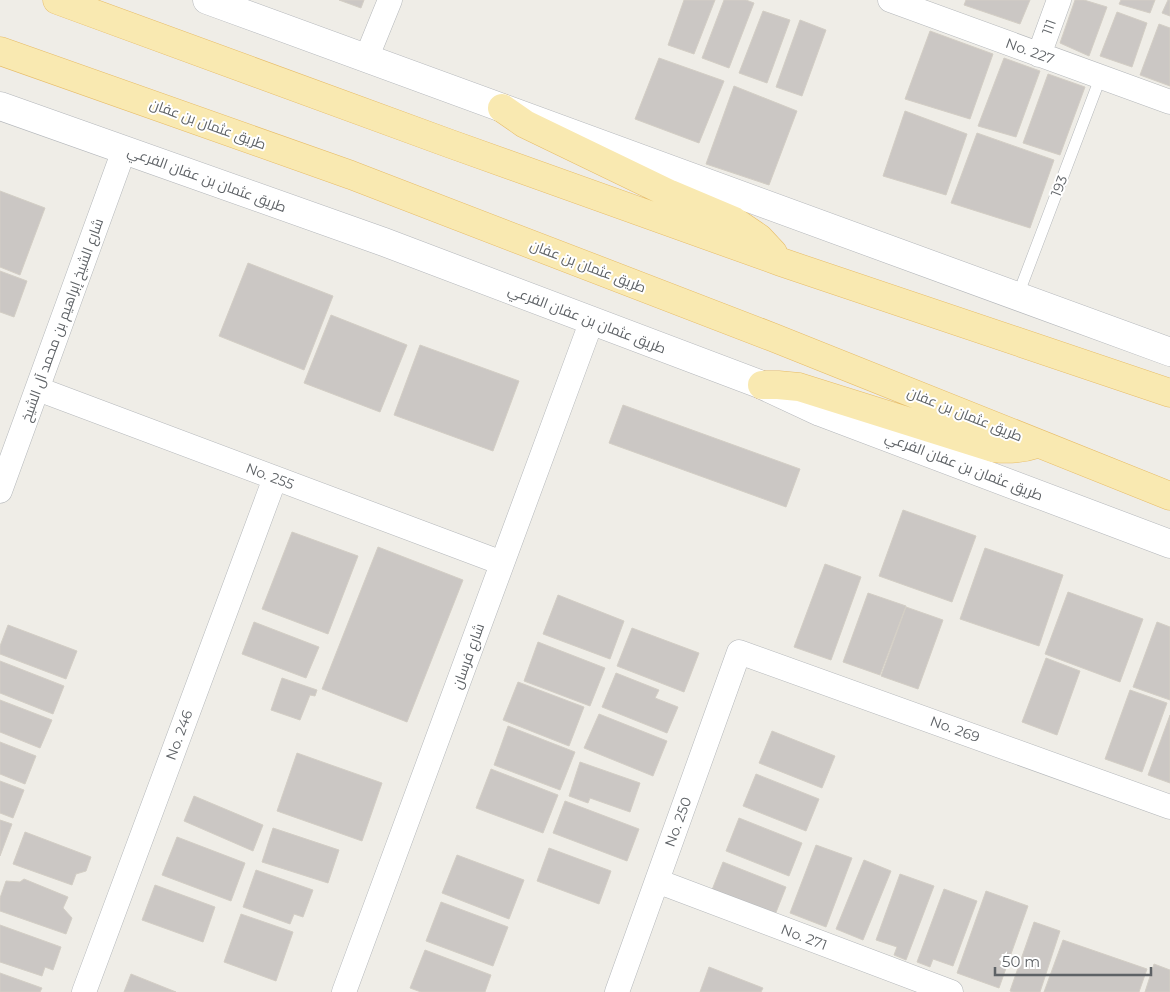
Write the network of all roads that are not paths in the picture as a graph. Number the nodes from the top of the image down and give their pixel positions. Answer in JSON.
{"nodes":[{"id":1,"x":58,"y":0,"type":"edge"},
{"id":2,"x":207,"y":0,"type":"edge"},
{"id":3,"x":390,"y":0,"type":"edge"},
{"id":4,"x":890,"y":0,"type":"edge"},
{"id":5,"x":1060,"y":0,"type":"edge"},
{"id":6,"x":0,"y":51,"type":"edge"},
{"id":7,"x":1039,"y":55,"type":"junction"},
{"id":8,"x":366,"y":59,"type":"junction"},
{"id":9,"x":1101,"y":76,"type":"junction"},
{"id":10,"x":1170,"y":102,"type":"edge"},
{"id":11,"x":0,"y":106,"type":"edge"},
{"id":12,"x":502,"y":108,"type":"junction"},
{"id":13,"x":124,"y":150,"type":"junction"},
{"id":14,"x":780,"y":262,"type":"junction"},
{"id":15,"x":1018,"y":296,"type":"junction"},
{"id":16,"x":592,"y":320,"type":"junction"},
{"id":17,"x":1170,"y":352,"type":"edge"},
{"id":18,"x":762,"y":385,"type":"junction"},
{"id":19,"x":38,"y":389,"type":"junction"},
{"id":20,"x":1170,"y":393,"type":"edge"},
{"id":21,"x":1039,"y":443,"type":"junction"},
{"id":22,"x":275,"y":478,"type":"junction"},
{"id":23,"x":0,"y":491,"type":"edge"},
{"id":24,"x":1170,"y":496,"type":"edge"},
{"id":25,"x":1170,"y":544,"type":"edge"},
{"id":26,"x":502,"y":564,"type":"junction"},
{"id":27,"x":739,"y":652,"type":"joint"},
{"id":28,"x":1170,"y":807,"type":"edge"},
{"id":29,"x":657,"y":881,"type":"junction"},
{"id":30,"x":84,"y":992,"type":"edge"},
{"id":31,"x":344,"y":992,"type":"edge"},
{"id":32,"x":617,"y":992,"type":"edge"},
{"id":33,"x":951,"y":992,"type":"edge"}],
"edges":[{"from":1,"to":14,"type":"main road"},
{"from":2,"to":8,"type":"main road"},
{"from":3,"to":8,"type":"street"},
{"from":4,"to":7,"type":"street","name":"No. 227"},
{"from":5,"to":7,"type":"street","name":"111"},
{"from":6,"to":21,"type":"main road","name":"طريق عثمان بن عفان"},
{"from":7,"to":9,"type":"street","name":"No. 227"},
{"from":8,"to":12,"type":"main road"},
{"from":9,"to":10,"type":"street","name":"No. 227"},
{"from":9,"to":15,"type":"lane","name":"193"},
{"from":11,"to":13,"type":"main road","name":"طريق عثمان بن عفان الفرعي"},
{"from":12,"to":14,"type":"main road"},
{"from":12,"to":15,"type":"main road"},
{"from":13,"to":16,"type":"main road","name":"طريق عثمان بن عفان الفرعي"},
{"from":13,"to":19,"type":"street","name":"شارع الشيخ إبراهيم بن محمد آل الشيخ"},
{"from":14,"to":20,"type":"main road"},
{"from":15,"to":17,"type":"main road"},
{"from":16,"to":18,"type":"main road","name":"طريق عثمان بن عفان الفرعي"},
{"from":16,"to":26,"type":"street","name":"شارع فرسان"},
{"from":18,"to":21,"type":"main road"},
{"from":18,"to":25,"type":"main road","name":"طريق عثمان بن عفان الفرعي"},
{"from":19,"to":22,"type":"street","name":"No. 255"},
{"from":19,"to":23,"type":"street","name":"شارع الشيخ إبراهيم بن محمد آل الشيخ"},
{"from":21,"to":24,"type":"main road","name":"طريق عثمان بن عفان"},
{"from":22,"to":26,"type":"street","name":"No. 255"},
{"from":22,"to":30,"type":"street","name":"No. 246"},
{"from":26,"to":31,"type":"street","name":"شارع فرسان"},
{"from":27,"to":28,"type":"street","name":"No. 269"},
{"from":27,"to":29,"type":"street","name":"No. 250"},
{"from":29,"to":32,"type":"street","name":"No. 250"},
{"from":29,"to":33,"type":"street","name":"No. 271"}]}
